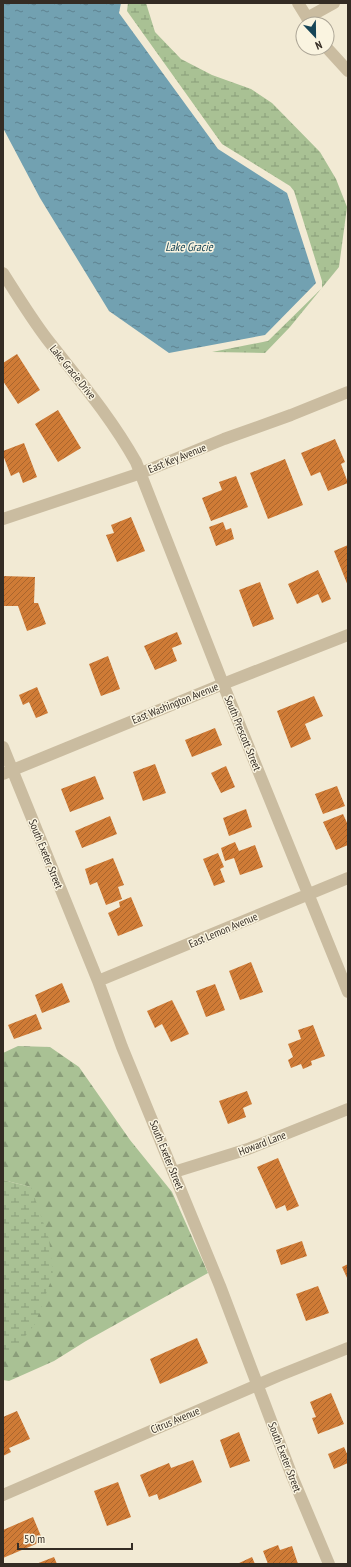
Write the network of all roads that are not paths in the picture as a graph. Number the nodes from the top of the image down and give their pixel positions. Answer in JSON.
{"nodes":[{"id":1,"x":298,"y":3,"type":"edge"},
{"id":2,"x":334,"y":3,"type":"edge"},
{"id":3,"x":306,"y":16,"type":"edge"},
{"id":4,"x":316,"y":16,"type":"edge"},
{"id":5,"x":334,"y":56,"type":"edge"},
{"id":6,"x":348,"y":71,"type":"edge"},
{"id":7,"x":3,"y":273,"type":"edge"},
{"id":8,"x":348,"y":392,"type":"edge"},
{"id":9,"x":141,"y":473,"type":"junction"},
{"id":10,"x":3,"y":519,"type":"edge"},
{"id":11,"x":348,"y":635,"type":"edge"},
{"id":12,"x":223,"y":684,"type":"junction"},
{"id":13,"x":3,"y":747,"type":"edge"},
{"id":14,"x":7,"y":772,"type":"edge"},
{"id":15,"x":348,"y":878,"type":"edge"},
{"id":16,"x":309,"y":894,"type":"junction"},
{"id":17,"x":98,"y":982,"type":"junction"},
{"id":18,"x":348,"y":992,"type":"edge"},
{"id":19,"x":348,"y":1109,"type":"edge"},
{"id":20,"x":174,"y":1172,"type":"junction"},
{"id":21,"x":348,"y":1348,"type":"edge"},
{"id":22,"x":257,"y":1385,"type":"junction"},
{"id":23,"x":3,"y":1494,"type":"edge"},
{"id":24,"x":329,"y":1564,"type":"edge"}],
"edges":[{"from":1,"to":3,"type":"street"},
{"from":2,"to":4,"type":"street"},
{"from":5,"to":6,"type":"street"},
{"from":7,"to":9,"type":"street","name":"Lake Gracie Drive"},
{"from":8,"to":9,"type":"street","name":"East Key Avenue"},
{"from":9,"to":10,"type":"street","name":"East Key Avenue"},
{"from":9,"to":12,"type":"street","name":"South Prescott Street"},
{"from":11,"to":12,"type":"street","name":"East Washington Avenue"},
{"from":12,"to":14,"type":"street","name":"East Washington Avenue"},
{"from":12,"to":16,"type":"street","name":"South Prescott Street"},
{"from":13,"to":14,"type":"street","name":"South Exeter Street"},
{"from":14,"to":17,"type":"street","name":"South Exeter Street"},
{"from":15,"to":16,"type":"street","name":"East Lemon Avenue"},
{"from":16,"to":17,"type":"street","name":"East Lemon Avenue"},
{"from":16,"to":18,"type":"street","name":"South Prescott Street"},
{"from":17,"to":20,"type":"street","name":"South Exeter Street"},
{"from":19,"to":20,"type":"street","name":"Howard Lane"},
{"from":20,"to":22,"type":"street","name":"South Exeter Street"},
{"from":21,"to":22,"type":"street","name":"Citrus Avenue"},
{"from":22,"to":23,"type":"street","name":"Citrus Avenue"},
{"from":22,"to":24,"type":"street","name":"South Exeter Street"}]}
